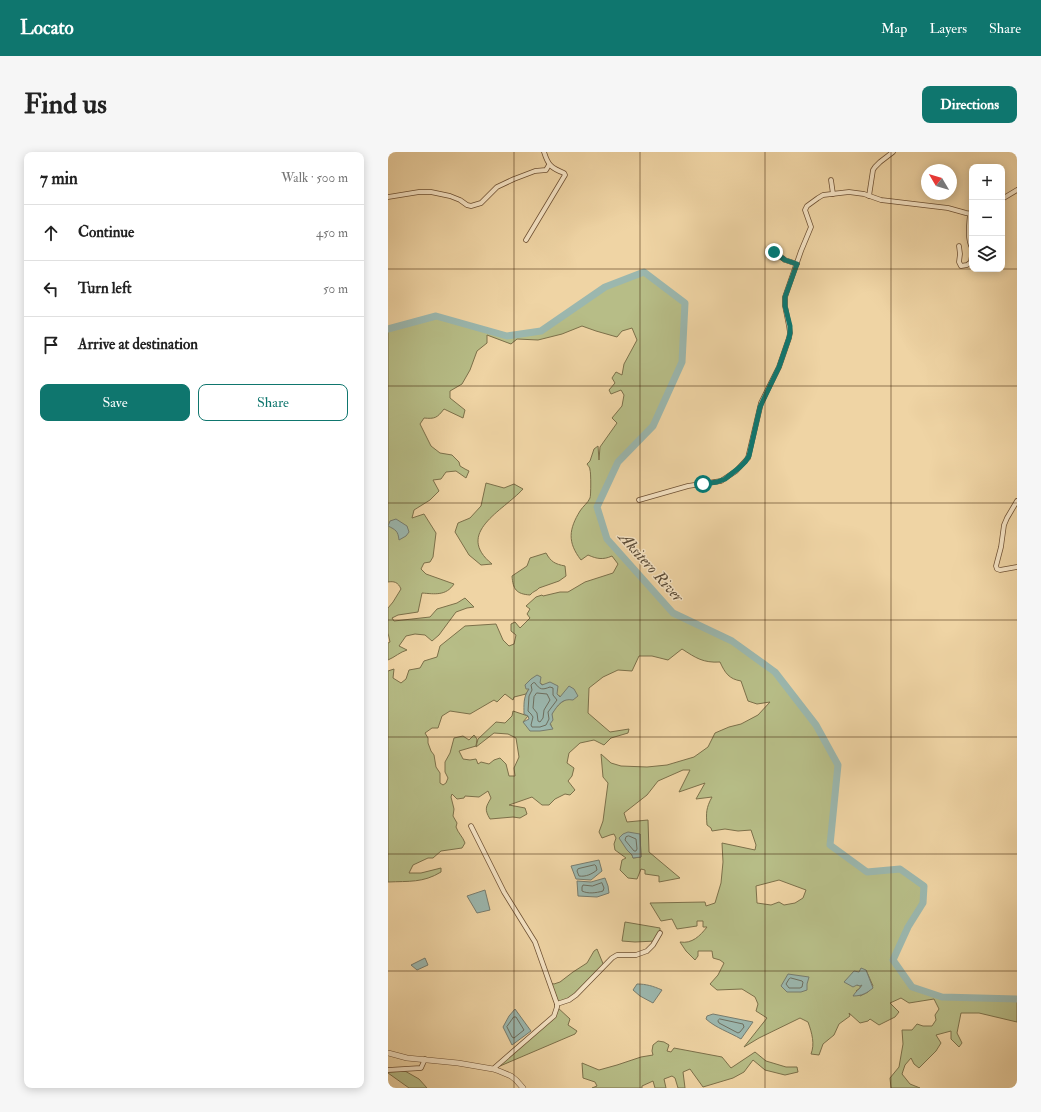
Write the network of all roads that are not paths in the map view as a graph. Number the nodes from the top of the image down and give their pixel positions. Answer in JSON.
{"nodes":[{"id":1,"x":544,"y":152,"type":"edge"},
{"id":2,"x":893,"y":152,"type":"edge"},
{"id":3,"x":549,"y":165,"type":"junction"},
{"id":4,"x":831,"y":180,"type":"dead end"},
{"id":5,"x":1017,"y":190,"type":"edge"},
{"id":6,"x":833,"y":194,"type":"junction"},
{"id":7,"x":869,"y":196,"type":"junction"},
{"id":8,"x":388,"y":197,"type":"edge"},
{"id":9,"x":1005,"y":197,"type":"edge"},
{"id":10,"x":969,"y":213,"type":"edge"},
{"id":11,"x":526,"y":240,"type":"dead end"},
{"id":12,"x":959,"y":246,"type":"dead end"},
{"id":13,"x":771,"y":253,"type":"dead end"},
{"id":14,"x":797,"y":264,"type":"junction"},
{"id":15,"x":969,"y":264,"type":"edge"},
{"id":16,"x":639,"y":500,"type":"dead end"},
{"id":17,"x":1017,"y":502,"type":"edge"},
{"id":18,"x":1017,"y":567,"type":"edge"},
{"id":19,"x":471,"y":826,"type":"dead end"},
{"id":20,"x":660,"y":933,"type":"dead end"},
{"id":21,"x":557,"y":1004,"type":"junction"},
{"id":22,"x":388,"y":1053,"type":"edge"},
{"id":23,"x":425,"y":1059,"type":"junction"},
{"id":24,"x":493,"y":1069,"type":"junction"},
{"id":25,"x":388,"y":1070,"type":"edge"},
{"id":26,"x":523,"y":1088,"type":"edge"}],
"edges":[{"from":1,"to":3,"type":"street"},
{"from":2,"to":7,"type":"street"},
{"from":3,"to":8,"type":"street"},
{"from":3,"to":11,"type":"street"},
{"from":4,"to":6,"type":"street"},
{"from":5,"to":9,"type":"street"},
{"from":6,"to":7,"type":"street"},
{"from":6,"to":14,"type":"street"},
{"from":7,"to":10,"type":"street"},
{"from":12,"to":15,"type":"street"},
{"from":13,"to":14,"type":"street"},
{"from":14,"to":16,"type":"street"},
{"from":17,"to":18,"type":"street"},
{"from":19,"to":21,"type":"street"},
{"from":20,"to":21,"type":"street"},
{"from":21,"to":24,"type":"street"},
{"from":22,"to":23,"type":"street"},
{"from":23,"to":24,"type":"street"},
{"from":23,"to":25,"type":"street"},
{"from":24,"to":26,"type":"street"}]}
